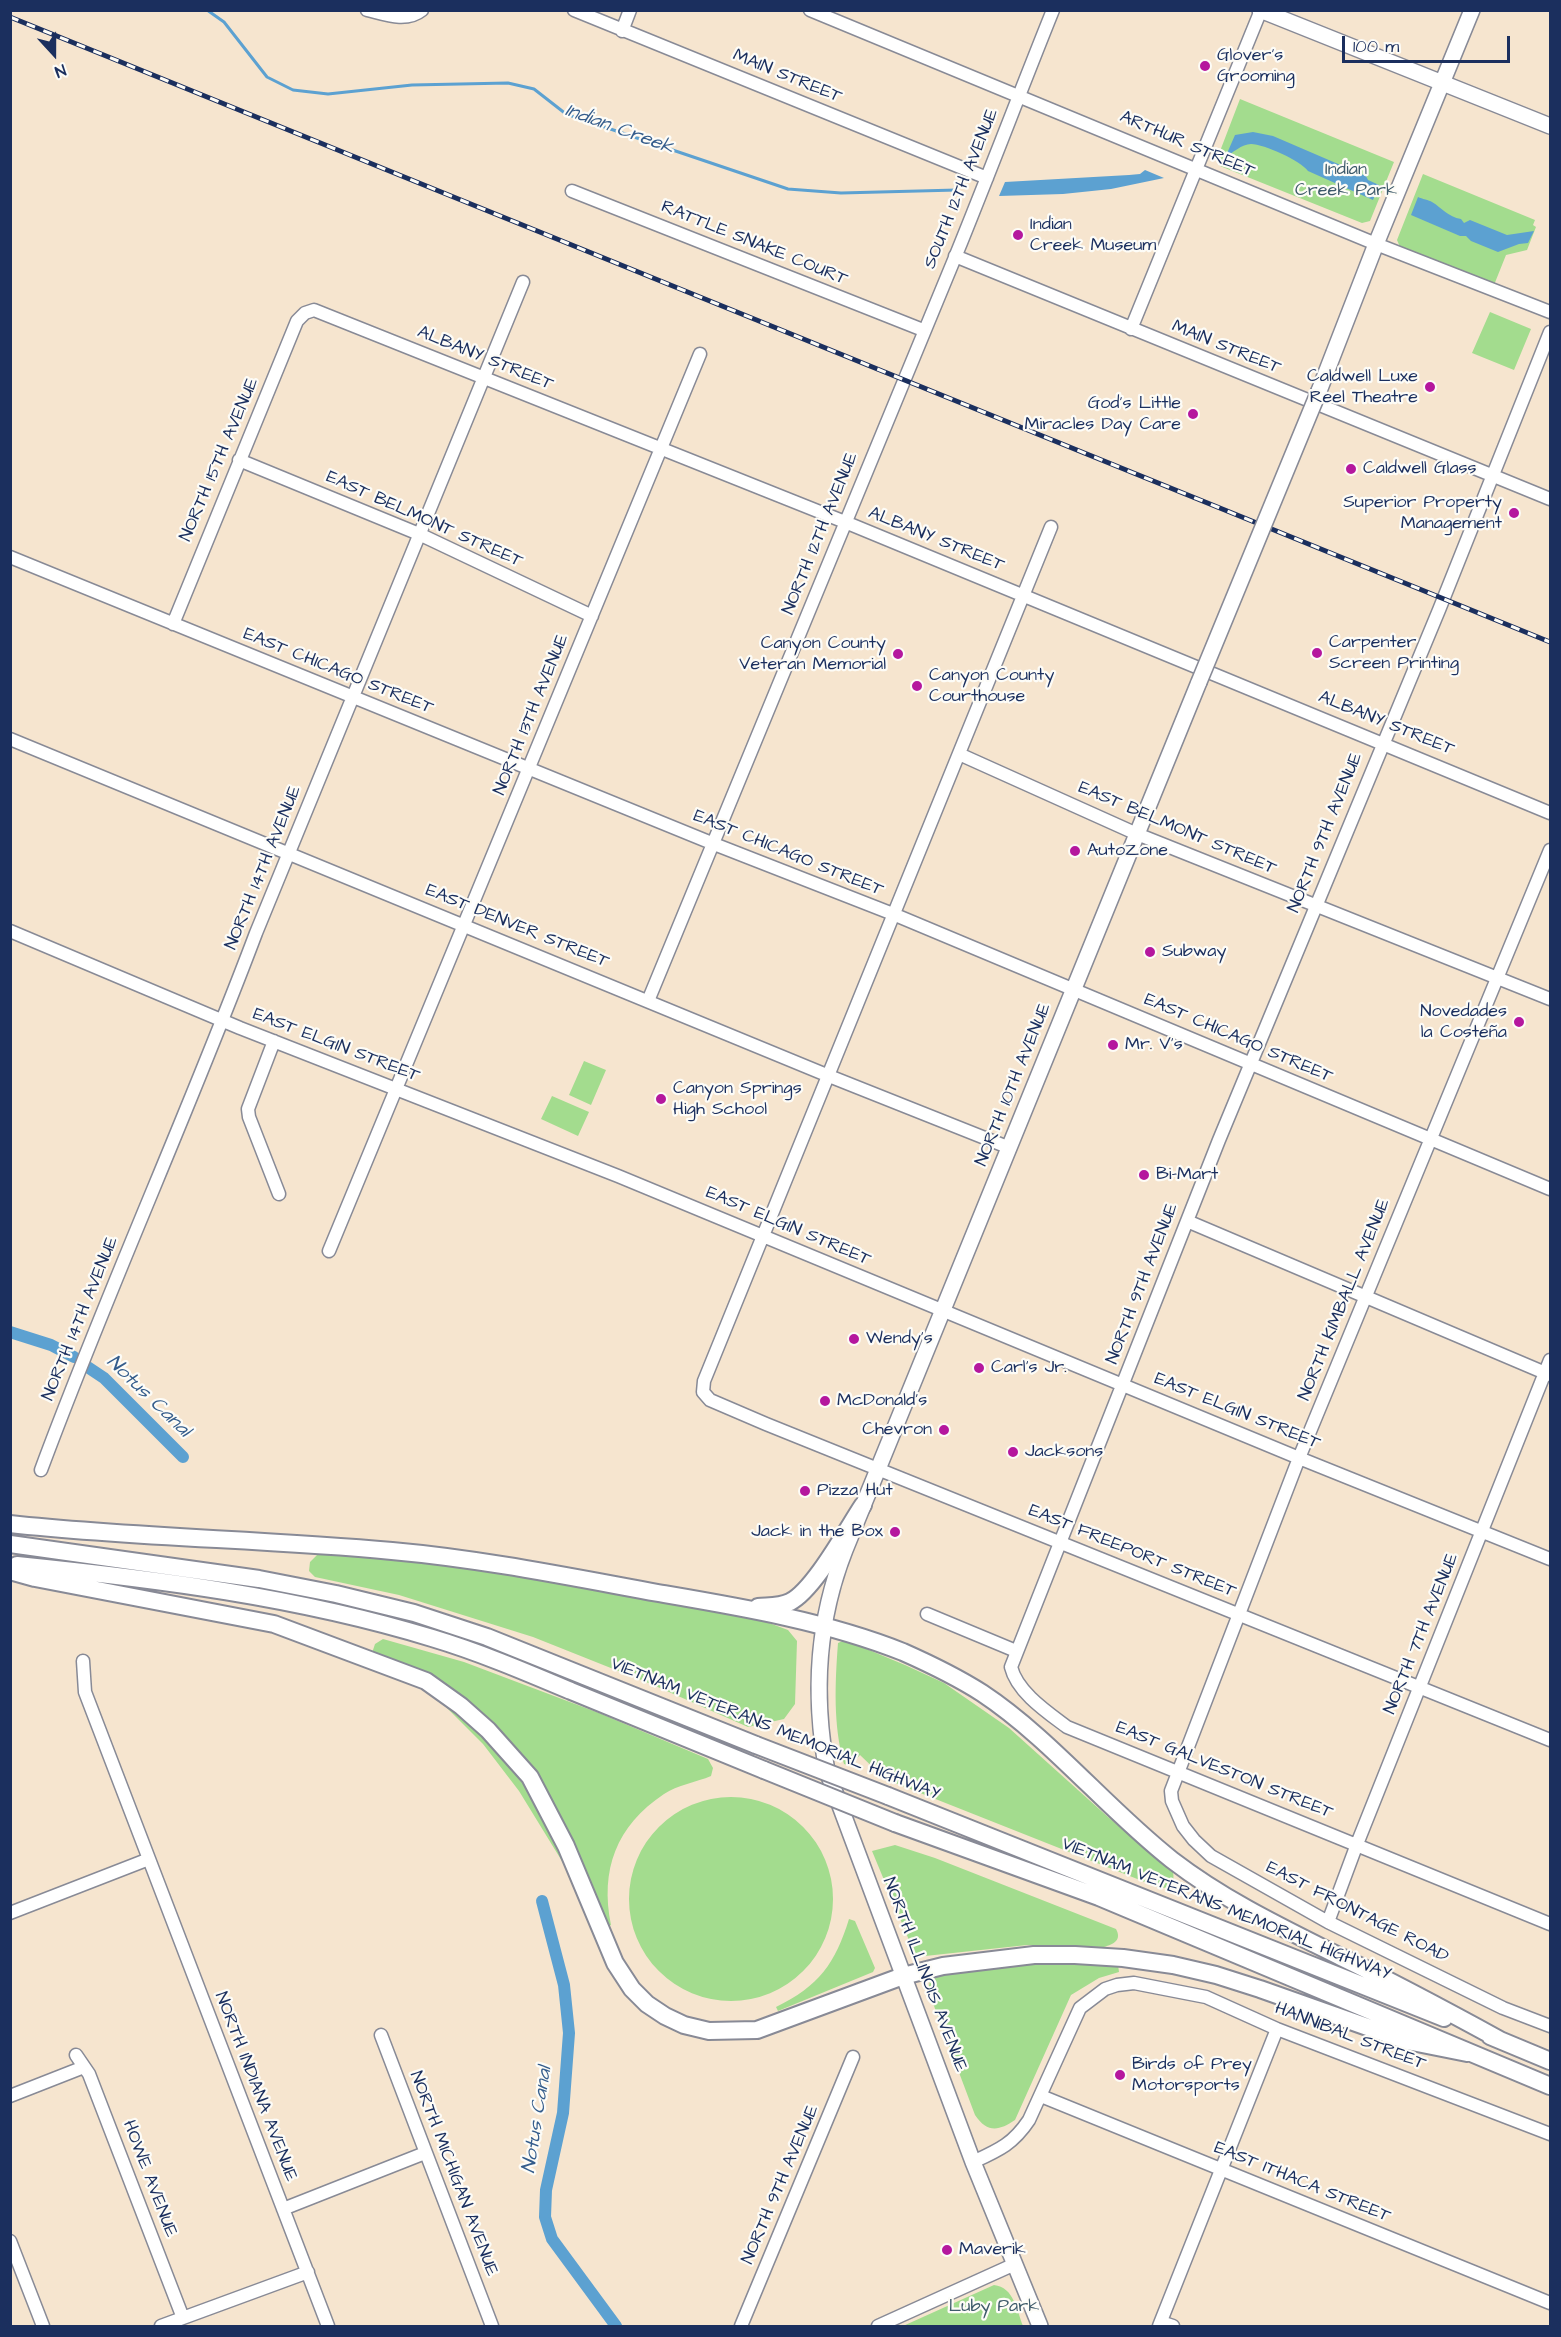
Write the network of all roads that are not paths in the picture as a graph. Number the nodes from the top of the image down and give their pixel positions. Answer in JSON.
{"nodes":[{"id":1,"x":366,"y":10,"type":"edge"},
{"id":2,"x":422,"y":10,"type":"edge"},
{"id":3,"x":574,"y":10,"type":"edge"},
{"id":4,"x":630,"y":10,"type":"edge"},
{"id":5,"x":810,"y":10,"type":"edge"},
{"id":6,"x":1053,"y":10,"type":"edge"},
{"id":7,"x":1472,"y":10,"type":"edge"},
{"id":8,"x":1261,"y":11,"type":"edge"},
{"id":9,"x":838,"y":16,"type":"edge"},
{"id":10,"x":622,"y":31,"type":"junction"},
{"id":11,"x":1443,"y":82,"type":"junction"},
{"id":12,"x":1018,"y":95,"type":"junction"},
{"id":13,"x":1551,"y":126,"type":"edge"},
{"id":14,"x":1198,"y":169,"type":"junction"},
{"id":15,"x":987,"y":177,"type":"junction"},
{"id":16,"x":572,"y":191,"type":"dead end"},
{"id":17,"x":1376,"y":244,"type":"junction"},
{"id":18,"x":955,"y":256,"type":"junction"},
{"id":19,"x":523,"y":282,"type":"dead end"},
{"id":20,"x":1551,"y":312,"type":"edge"},
{"id":21,"x":305,"y":313,"type":"joint"},
{"id":22,"x":1131,"y":329,"type":"junction"},
{"id":23,"x":923,"y":330,"type":"junction"},
{"id":24,"x":1551,"y":332,"type":"edge"},
{"id":25,"x":700,"y":354,"type":"dead end"},
{"id":26,"x":483,"y":377,"type":"junction"},
{"id":27,"x":903,"y":380,"type":"joint"},
{"id":28,"x":661,"y":448,"type":"junction"},
{"id":29,"x":239,"y":460,"type":"junction"},
{"id":30,"x":1493,"y":475,"type":"junction"},
{"id":31,"x":1551,"y":499,"type":"edge"},
{"id":32,"x":845,"y":522,"type":"junction"},
{"id":33,"x":1051,"y":527,"type":"dead end"},
{"id":34,"x":419,"y":534,"type":"junction"},
{"id":35,"x":10,"y":557,"type":"edge"},
{"id":36,"x":1023,"y":595,"type":"junction"},
{"id":37,"x":592,"y":616,"type":"junction"},
{"id":38,"x":173,"y":624,"type":"junction"},
{"id":39,"x":354,"y":698,"type":"junction"},
{"id":40,"x":10,"y":739,"type":"edge"},
{"id":41,"x":1383,"y":742,"type":"junction"},
{"id":42,"x":959,"y":754,"type":"junction"},
{"id":43,"x":529,"y":769,"type":"junction"},
{"id":44,"x":1551,"y":813,"type":"edge"},
{"id":45,"x":1137,"y":834,"type":"junction"},
{"id":46,"x":714,"y":844,"type":"junction"},
{"id":47,"x":1551,"y":850,"type":"edge"},
{"id":48,"x":290,"y":853,"type":"junction"},
{"id":49,"x":1316,"y":905,"type":"junction"},
{"id":50,"x":893,"y":914,"type":"junction"},
{"id":51,"x":464,"y":925,"type":"junction"},
{"id":52,"x":10,"y":931,"type":"edge"},
{"id":53,"x":1497,"y":977,"type":"junction"},
{"id":54,"x":1074,"y":989,"type":"junction"},
{"id":55,"x":1551,"y":999,"type":"edge"},
{"id":56,"x":648,"y":1001,"type":"junction"},
{"id":57,"x":223,"y":1020,"type":"junction"},
{"id":58,"x":274,"y":1041,"type":"junction"},
{"id":59,"x":1251,"y":1065,"type":"junction"},
{"id":60,"x":829,"y":1076,"type":"junction"},
{"id":61,"x":397,"y":1089,"type":"junction"},
{"id":62,"x":1431,"y":1139,"type":"junction"},
{"id":63,"x":1010,"y":1148,"type":"junction"},
{"id":64,"x":1551,"y":1189,"type":"edge"},
{"id":65,"x":279,"y":1194,"type":"dead end"},
{"id":66,"x":1187,"y":1221,"type":"junction"},
{"id":67,"x":763,"y":1236,"type":"junction"},
{"id":68,"x":329,"y":1251,"type":"dead end"},
{"id":69,"x":1366,"y":1296,"type":"junction"},
{"id":70,"x":943,"y":1311,"type":"junction"},
{"id":71,"x":1551,"y":1360,"type":"edge"},
{"id":72,"x":1548,"y":1374,"type":"edge"},
{"id":73,"x":1123,"y":1385,"type":"junction"},
{"id":74,"x":1299,"y":1458,"type":"junction"},
{"id":75,"x":878,"y":1469,"type":"junction"},
{"id":76,"x":41,"y":1470,"type":"dead end"},
{"id":77,"x":863,"y":1505,"type":"junction"},
{"id":78,"x":10,"y":1524,"type":"edge"},
{"id":79,"x":1482,"y":1531,"type":"junction"},
{"id":80,"x":1060,"y":1543,"type":"junction"},
{"id":81,"x":10,"y":1544,"type":"edge"},
{"id":82,"x":1551,"y":1559,"type":"edge"},
{"id":83,"x":10,"y":1564,"type":"edge"},
{"id":84,"x":10,"y":1571,"type":"edge"},
{"id":85,"x":738,"y":1607,"type":"junction"},
{"id":86,"x":927,"y":1614,"type":"dead end"},
{"id":87,"x":1239,"y":1615,"type":"junction"},
{"id":88,"x":824,"y":1626,"type":"junction"},
{"id":89,"x":1016,"y":1652,"type":"junction"},
{"id":90,"x":83,"y":1661,"type":"dead end"},
{"id":91,"x":1420,"y":1688,"type":"junction"},
{"id":92,"x":1551,"y":1740,"type":"edge"},
{"id":93,"x":1177,"y":1772,"type":"junction"},
{"id":94,"x":1172,"y":1802,"type":"joint"},
{"id":95,"x":1357,"y":1844,"type":"junction"},
{"id":96,"x":149,"y":1859,"type":"junction"},
{"id":97,"x":12,"y":1908,"type":"edge"},
{"id":98,"x":1328,"y":1922,"type":"junction"},
{"id":99,"x":1551,"y":1924,"type":"edge"},
{"id":100,"x":903,"y":1976,"type":"junction"},
{"id":101,"x":1551,"y":2026,"type":"edge"},
{"id":102,"x":1277,"y":2029,"type":"junction"},
{"id":103,"x":381,"y":2035,"type":"dead end"},
{"id":104,"x":1500,"y":2040,"type":"junction"},
{"id":105,"x":1467,"y":2053,"type":"junction"},
{"id":106,"x":76,"y":2055,"type":"dead end"},
{"id":107,"x":853,"y":2057,"type":"dead end"},
{"id":108,"x":1551,"y":2061,"type":"edge"},
{"id":109,"x":84,"y":2067,"type":"junction"},
{"id":110,"x":1551,"y":2086,"type":"edge"},
{"id":111,"x":10,"y":2096,"type":"edge"},
{"id":112,"x":1041,"y":2096,"type":"junction"},
{"id":113,"x":1551,"y":2134,"type":"edge"},
{"id":114,"x":426,"y":2153,"type":"junction"},
{"id":115,"x":973,"y":2162,"type":"junction"},
{"id":116,"x":1221,"y":2169,"type":"junction"},
{"id":117,"x":283,"y":2209,"type":"junction"},
{"id":118,"x":10,"y":2241,"type":"edge"},
{"id":119,"x":1015,"y":2264,"type":"junction"},
{"id":120,"x":308,"y":2272,"type":"junction"},
{"id":121,"x":1551,"y":2303,"type":"edge"},
{"id":122,"x":183,"y":2318,"type":"junction"},
{"id":123,"x":1164,"y":2325,"type":"edge"},
{"id":124,"x":43,"y":2326,"type":"edge"},
{"id":125,"x":161,"y":2326,"type":"edge"},
{"id":126,"x":328,"y":2326,"type":"edge"},
{"id":127,"x":492,"y":2326,"type":"edge"},
{"id":128,"x":741,"y":2326,"type":"edge"},
{"id":129,"x":878,"y":2326,"type":"edge"},
{"id":130,"x":1040,"y":2326,"type":"edge"}],
"edges":[{"from":1,"to":2,"type":"street"},
{"from":3,"to":10,"type":"street","name":"MAIN STREET"},
{"from":4,"to":10,"type":"street"},
{"from":5,"to":9,"type":"street","name":"ARTHUR STREET"},
{"from":6,"to":12,"type":"street","name":"SOUTH 12TH AVENUE"},
{"from":7,"to":11,"type":"main road","name":"NORTH 10TH AVENUE"},
{"from":8,"to":11,"type":"main road"},
{"from":8,"to":14,"type":"street"},
{"from":9,"to":12,"type":"street","name":"ARTHUR STREET"},
{"from":10,"to":15,"type":"street","name":"MAIN STREET"},
{"from":11,"to":13,"type":"main road"},
{"from":11,"to":17,"type":"main road","name":"NORTH 10TH AVENUE"},
{"from":12,"to":14,"type":"street","name":"ARTHUR STREET"},
{"from":12,"to":15,"type":"street","name":"SOUTH 12TH AVENUE"},
{"from":14,"to":17,"type":"street","name":"ARTHUR STREET"},
{"from":14,"to":22,"type":"street"},
{"from":15,"to":18,"type":"street","name":"SOUTH 12TH AVENUE"},
{"from":16,"to":23,"type":"street","name":"RATTLE SNAKE COURT"},
{"from":17,"to":20,"type":"street","name":"ARTHUR STREET"},
{"from":17,"to":45,"type":"main road","name":"NORTH 10TH AVENUE","bridge":true},
{"from":18,"to":22,"type":"street","name":"MAIN STREET"},
{"from":18,"to":23,"type":"street","name":"SOUTH 12TH AVENUE"},
{"from":19,"to":26,"type":"street","name":"NORTH 14TH AVENUE"},
{"from":21,"to":26,"type":"street","name":"ALBANY STREET"},
{"from":21,"to":29,"type":"street","name":"NORTH 15TH AVENUE"},
{"from":22,"to":30,"type":"street","name":"MAIN STREET"},
{"from":23,"to":27,"type":"street","name":"SOUTH 12TH AVENUE"},
{"from":24,"to":30,"type":"street","name":"NORTH 9TH AVENUE"},
{"from":25,"to":28,"type":"street","name":"NORTH 13TH AVENUE"},
{"from":26,"to":28,"type":"street","name":"ALBANY STREET"},
{"from":26,"to":34,"type":"street","name":"NORTH 14TH AVENUE"},
{"from":27,"to":32,"type":"street","name":"NORTH 12TH AVENUE"},
{"from":28,"to":32,"type":"street","name":"ALBANY STREET"},
{"from":28,"to":37,"type":"street","name":"NORTH 13TH AVENUE"},
{"from":29,"to":34,"type":"street","name":"EAST BELMONT STREET"},
{"from":29,"to":38,"type":"street","name":"NORTH 15TH AVENUE"},
{"from":30,"to":31,"type":"street","name":"MAIN STREET"},
{"from":30,"to":41,"type":"street","name":"NORTH 9TH AVENUE"},
{"from":32,"to":36,"type":"street","name":"ALBANY STREET"},
{"from":32,"to":46,"type":"street","name":"NORTH 12TH AVENUE"},
{"from":33,"to":36,"type":"street"},
{"from":34,"to":37,"type":"street","name":"EAST BELMONT STREET"},
{"from":34,"to":39,"type":"street","name":"NORTH 14TH AVENUE"},
{"from":35,"to":38,"type":"street","name":"EAST CHICAGO STREET"},
{"from":36,"to":41,"type":"street","name":"ALBANY STREET"},
{"from":36,"to":42,"type":"street"},
{"from":37,"to":43,"type":"street","name":"NORTH 13TH AVENUE"},
{"from":38,"to":39,"type":"street","name":"EAST CHICAGO STREET"},
{"from":39,"to":43,"type":"street","name":"EAST CHICAGO STREET"},
{"from":39,"to":48,"type":"street","name":"NORTH 14TH AVENUE"},
{"from":40,"to":48,"type":"street","name":"EAST DENVER STREET"},
{"from":41,"to":44,"type":"street","name":"ALBANY STREET"},
{"from":41,"to":49,"type":"street","name":"NORTH 9TH AVENUE"},
{"from":42,"to":45,"type":"street","name":"EAST BELMONT STREET"},
{"from":42,"to":50,"type":"street"},
{"from":43,"to":46,"type":"street","name":"EAST CHICAGO STREET"},
{"from":43,"to":51,"type":"street","name":"NORTH 13TH AVENUE"},
{"from":45,"to":49,"type":"street","name":"EAST BELMONT STREET"},
{"from":45,"to":54,"type":"main road","name":"NORTH 10TH AVENUE"},
{"from":46,"to":50,"type":"street","name":"EAST CHICAGO STREET"},
{"from":46,"to":56,"type":"street","name":"NORTH 12TH AVENUE"},
{"from":47,"to":53,"type":"street","name":"NORTH KIMBALL AVENUE"},
{"from":48,"to":51,"type":"street","name":"EAST DENVER STREET"},
{"from":48,"to":57,"type":"street","name":"NORTH 14TH AVENUE"},
{"from":49,"to":53,"type":"street","name":"EAST BELMONT STREET"},
{"from":49,"to":59,"type":"street","name":"NORTH 9TH AVENUE"},
{"from":50,"to":54,"type":"street","name":"EAST CHICAGO STREET"},
{"from":50,"to":60,"type":"street"},
{"from":51,"to":56,"type":"street","name":"EAST DENVER STREET"},
{"from":51,"to":61,"type":"street","name":"NORTH 13TH AVENUE"},
{"from":52,"to":57,"type":"street","name":"EAST ELGIN STREET"},
{"from":53,"to":55,"type":"street","name":"EAST BELMONT STREET"},
{"from":53,"to":62,"type":"street","name":"NORTH KIMBALL AVENUE"},
{"from":54,"to":59,"type":"street","name":"EAST CHICAGO STREET"},
{"from":54,"to":63,"type":"main road","name":"NORTH 10TH AVENUE"},
{"from":56,"to":60,"type":"street","name":"EAST DENVER STREET"},
{"from":57,"to":58,"type":"street","name":"EAST ELGIN STREET"},
{"from":57,"to":76,"type":"street","name":"NORTH 14TH AVENUE"},
{"from":58,"to":61,"type":"street","name":"EAST ELGIN STREET"},
{"from":58,"to":65,"type":"street"},
{"from":59,"to":62,"type":"street","name":"EAST CHICAGO STREET"},
{"from":59,"to":66,"type":"street","name":"NORTH 9TH AVENUE"},
{"from":60,"to":63,"type":"street","name":"EAST DENVER STREET"},
{"from":60,"to":67,"type":"street"},
{"from":61,"to":67,"type":"street","name":"EAST ELGIN STREET"},
{"from":61,"to":68,"type":"street","name":"NORTH 13TH AVENUE"},
{"from":62,"to":64,"type":"street","name":"EAST CHICAGO STREET"},
{"from":62,"to":69,"type":"street","name":"NORTH KIMBALL AVENUE"},
{"from":63,"to":70,"type":"main road","name":"NORTH 10TH AVENUE"},
{"from":66,"to":69,"type":"street"},
{"from":66,"to":73,"type":"street","name":"NORTH 9TH AVENUE"},
{"from":67,"to":70,"type":"street","name":"EAST ELGIN STREET"},
{"from":67,"to":75,"type":"street","name":"EAST FREEPORT STREET"},
{"from":69,"to":72,"type":"street"},
{"from":69,"to":74,"type":"street","name":"NORTH KIMBALL AVENUE"},
{"from":70,"to":73,"type":"street","name":"EAST ELGIN STREET"},
{"from":70,"to":75,"type":"main road","name":"NORTH 10TH AVENUE"},
{"from":71,"to":72,"type":"street","name":"NORTH 7TH AVENUE"},
{"from":72,"to":79,"type":"street","name":"NORTH 7TH AVENUE"},
{"from":73,"to":74,"type":"street","name":"EAST ELGIN STREET"},
{"from":73,"to":80,"type":"street","name":"NORTH 9TH AVENUE"},
{"from":74,"to":79,"type":"street","name":"EAST ELGIN STREET"},
{"from":74,"to":87,"type":"street","name":"NORTH KIMBALL AVENUE"},
{"from":75,"to":77,"type":"main road","name":"NORTH 10TH AVENUE"},
{"from":75,"to":80,"type":"street","name":"EAST FREEPORT STREET"},
{"from":77,"to":85,"type":"highway"},
{"from":77,"to":88,"type":"main road","name":"NORTH 10TH AVENUE"},
{"from":78,"to":85,"type":"highway"},
{"from":79,"to":82,"type":"street","name":"EAST ELGIN STREET"},
{"from":79,"to":91,"type":"street","name":"NORTH 7TH AVENUE"},
{"from":80,"to":87,"type":"street","name":"EAST FREEPORT STREET"},
{"from":80,"to":89,"type":"street","name":"NORTH 9TH AVENUE"},
{"from":81,"to":104,"type":"highway","name":"VIETNAM VETERANS MEMORIAL HIGHWAY","bridge":true},
{"from":83,"to":105,"type":"highway","name":"VIETNAM VETERANS MEMORIAL HIGHWAY","bridge":true},
{"from":84,"to":100,"type":"highway"},
{"from":85,"to":88,"type":"highway"},
{"from":86,"to":89,"type":"street"},
{"from":87,"to":91,"type":"street","name":"EAST FREEPORT STREET"},
{"from":87,"to":93,"type":"street","name":"NORTH KIMBALL AVENUE"},
{"from":88,"to":100,"type":"main road","name":"NORTH ILLINOIS AVENUE"},
{"from":88,"to":104,"type":"highway"},
{"from":89,"to":93,"type":"street","name":"EAST GALVESTON STREET"},
{"from":90,"to":96,"type":"street","name":"NORTH INDIANA AVENUE"},
{"from":91,"to":92,"type":"street","name":"EAST FREEPORT STREET"},
{"from":91,"to":95,"type":"street","name":"NORTH 7TH AVENUE"},
{"from":93,"to":94,"type":"street","name":"NORTH KIMBALL AVENUE"},
{"from":93,"to":95,"type":"street","name":"EAST GALVESTON STREET"},
{"from":94,"to":98,"type":"street","name":"EAST FRONTAGE ROAD"},
{"from":95,"to":98,"type":"street","name":"NORTH 7TH AVENUE"},
{"from":95,"to":99,"type":"street","name":"EAST GALVESTON STREET"},
{"from":96,"to":97,"type":"street"},
{"from":96,"to":117,"type":"street","name":"NORTH INDIANA AVENUE"},
{"from":98,"to":101,"type":"street","name":"EAST FRONTAGE ROAD"},
{"from":100,"to":105,"type":"highway"},
{"from":100,"to":115,"type":"main road","name":"NORTH ILLINOIS AVENUE"},
{"from":102,"to":112,"type":"street","name":"HANNIBAL STREET"},
{"from":102,"to":113,"type":"street","name":"HANNIBAL STREET"},
{"from":102,"to":116,"type":"street"},
{"from":103,"to":114,"type":"street","name":"NORTH MICHIGAN AVENUE"},
{"from":104,"to":108,"type":"highway"},
{"from":105,"to":110,"type":"highway","name":"VIETNAM VETERANS MEMORIAL HIGHWAY"},
{"from":106,"to":109,"type":"street","name":"HOWE AVENUE"},
{"from":107,"to":128,"type":"street","name":"NORTH 9TH AVENUE"},
{"from":109,"to":111,"type":"street"},
{"from":109,"to":122,"type":"street","name":"HOWE AVENUE"},
{"from":112,"to":115,"type":"street"},
{"from":112,"to":116,"type":"street","name":"EAST ITHACA STREET"},
{"from":114,"to":117,"type":"street"},
{"from":114,"to":127,"type":"street","name":"NORTH MICHIGAN AVENUE"},
{"from":115,"to":119,"type":"main road","name":"NORTH ILLINOIS AVENUE"},
{"from":116,"to":121,"type":"street","name":"EAST ITHACA STREET"},
{"from":116,"to":123,"type":"street"},
{"from":117,"to":120,"type":"street","name":"NORTH INDIANA AVENUE"},
{"from":118,"to":124,"type":"street"},
{"from":119,"to":129,"type":"street"},
{"from":119,"to":130,"type":"main road","name":"NORTH ILLINOIS AVENUE"},
{"from":120,"to":122,"type":"street"},
{"from":120,"to":126,"type":"street","name":"NORTH INDIANA AVENUE"},
{"from":122,"to":125,"type":"street"}]}
